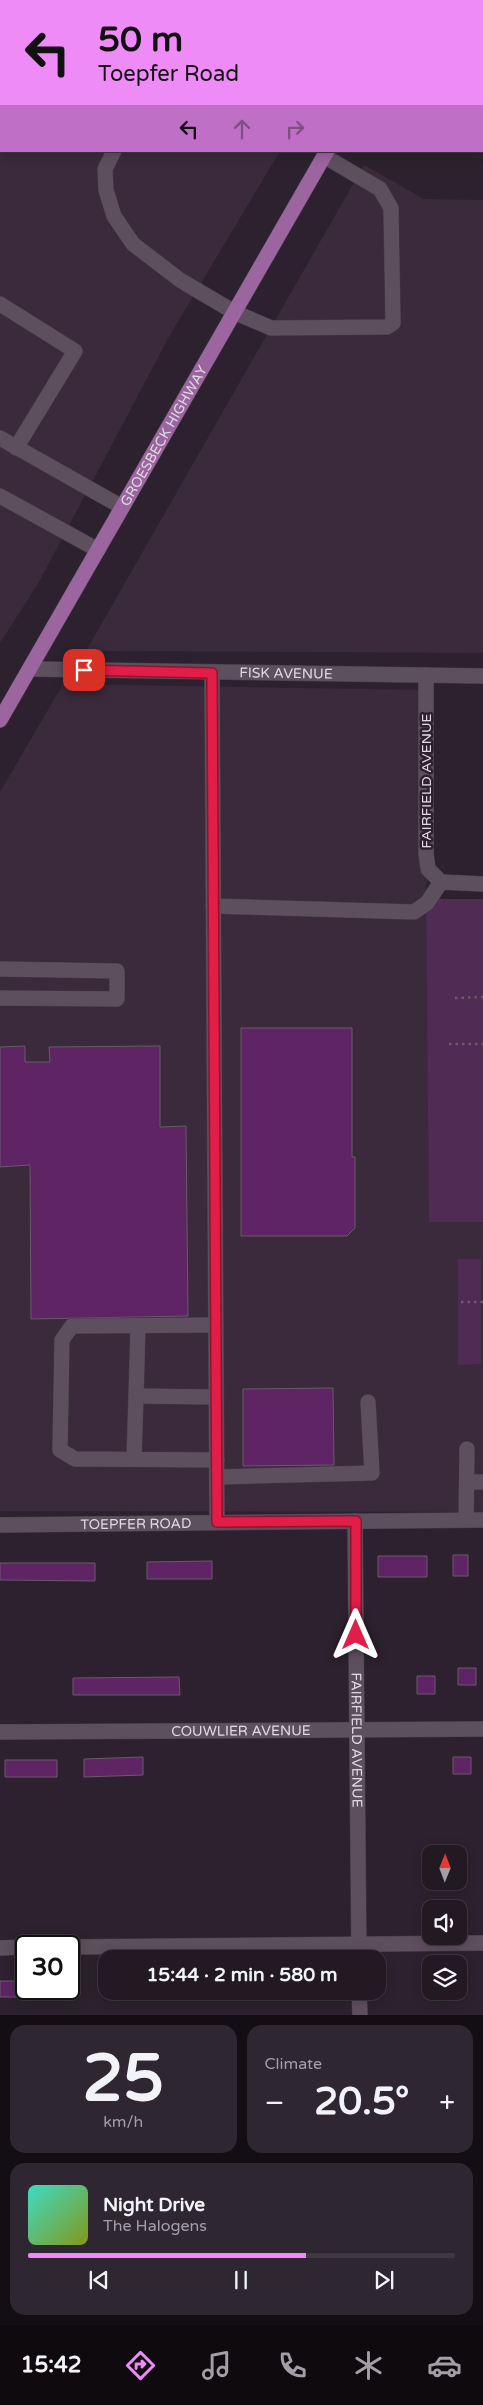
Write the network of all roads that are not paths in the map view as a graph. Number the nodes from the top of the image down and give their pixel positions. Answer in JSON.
{"nodes":[{"id":1,"x":114,"y":152,"type":"edge"},
{"id":2,"x":326,"y":154,"type":"edge"},
{"id":3,"x":0,"y":304,"type":"edge"},
{"id":4,"x":234,"y":312,"type":"junction"},
{"id":5,"x":0,"y":438,"type":"edge"},
{"id":6,"x":16,"y":448,"type":"junction"},
{"id":7,"x":0,"y":496,"type":"edge"},
{"id":8,"x":122,"y":507,"type":"junction"},
{"id":9,"x":98,"y":550,"type":"junction"},
{"id":10,"x":30,"y":668,"type":"junction"},
{"id":11,"x":212,"y":673,"type":"junction"},
{"id":12,"x":426,"y":675,"type":"junction"},
{"id":13,"x":483,"y":676,"type":"edge"},
{"id":14,"x":0,"y":720,"type":"edge"},
{"id":15,"x":441,"y":882,"type":"junction"},
{"id":16,"x":483,"y":884,"type":"edge"},
{"id":17,"x":213,"y":906,"type":"junction"},
{"id":18,"x":0,"y":969,"type":"edge"},
{"id":19,"x":0,"y":998,"type":"edge"},
{"id":20,"x":216,"y":1325,"type":"junction"},
{"id":21,"x":138,"y":1326,"type":"junction"},
{"id":22,"x":136,"y":1396,"type":"junction"},
{"id":23,"x":216,"y":1397,"type":"junction"},
{"id":24,"x":368,"y":1402,"type":"dead end"},
{"id":25,"x":467,"y":1449,"type":"dead end"},
{"id":26,"x":134,"y":1459,"type":"junction"},
{"id":27,"x":217,"y":1460,"type":"junction"},
{"id":28,"x":217,"y":1477,"type":"junction"},
{"id":29,"x":467,"y":1482,"type":"junction"},
{"id":30,"x":483,"y":1482,"type":"edge"},
{"id":31,"x":466,"y":1520,"type":"junction"},
{"id":32,"x":483,"y":1520,"type":"edge"},
{"id":33,"x":356,"y":1521,"type":"junction"},
{"id":34,"x":217,"y":1522,"type":"junction"},
{"id":35,"x":0,"y":1525,"type":"edge"},
{"id":36,"x":483,"y":1729,"type":"edge"},
{"id":37,"x":357,"y":1730,"type":"junction"},
{"id":38,"x":0,"y":1732,"type":"edge"},
{"id":39,"x":483,"y":1943,"type":"edge"},
{"id":40,"x":15,"y":1947,"type":"edge"},
{"id":41,"x":80,"y":1947,"type":"edge"},
{"id":42,"x":0,"y":1948,"type":"edge"},
{"id":43,"x":286,"y":1950,"type":"edge"},
{"id":44,"x":359,"y":1950,"type":"edge"},
{"id":45,"x":374,"y":1950,"type":"edge"},
{"id":46,"x":359,"y":2000,"type":"edge"},
{"id":47,"x":360,"y":2015,"type":"edge"}],
"edges":[{"from":1,"to":4,"type":"street"},
{"from":2,"to":4,"type":"main road","name":"GROESBECK HIGHWAY"},
{"from":2,"to":4,"type":"street"},
{"from":3,"to":6,"type":"street"},
{"from":4,"to":8,"type":"main road","name":"GROESBECK HIGHWAY"},
{"from":5,"to":6,"type":"street"},
{"from":6,"to":8,"type":"street"},
{"from":7,"to":9,"type":"street"},
{"from":8,"to":9,"type":"main road","name":"GROESBECK HIGHWAY"},
{"from":9,"to":10,"type":"main road","name":"GROESBECK HIGHWAY"},
{"from":10,"to":11,"type":"street","name":"FISK AVENUE"},
{"from":10,"to":14,"type":"main road","name":"GROESBECK HIGHWAY"},
{"from":11,"to":12,"type":"street","name":"FISK AVENUE"},
{"from":11,"to":17,"type":"street"},
{"from":12,"to":13,"type":"street","name":"FISK AVENUE"},
{"from":12,"to":15,"type":"street","name":"FAIRFIELD AVENUE"},
{"from":15,"to":16,"type":"street"},
{"from":15,"to":17,"type":"street"},
{"from":17,"to":20,"type":"street"},
{"from":18,"to":19,"type":"street"},
{"from":20,"to":21,"type":"street"},
{"from":20,"to":23,"type":"street"},
{"from":21,"to":22,"type":"street"},
{"from":21,"to":26,"type":"street"},
{"from":22,"to":23,"type":"street"},
{"from":22,"to":26,"type":"street"},
{"from":23,"to":27,"type":"street"},
{"from":24,"to":28,"type":"street"},
{"from":25,"to":29,"type":"street"},
{"from":26,"to":27,"type":"street"},
{"from":27,"to":28,"type":"street"},
{"from":28,"to":34,"type":"street"},
{"from":29,"to":30,"type":"street"},
{"from":29,"to":31,"type":"street"},
{"from":31,"to":32,"type":"street","name":"TOEPFER ROAD"},
{"from":31,"to":33,"type":"street","name":"TOEPFER ROAD"},
{"from":33,"to":34,"type":"street","name":"TOEPFER ROAD"},
{"from":33,"to":37,"type":"street","name":"FAIRFIELD AVENUE"},
{"from":34,"to":35,"type":"street","name":"TOEPFER ROAD"},
{"from":36,"to":37,"type":"street","name":"COUWLIER AVENUE"},
{"from":37,"to":38,"type":"street","name":"COUWLIER AVENUE"},
{"from":37,"to":44,"type":"street","name":"FAIRFIELD AVENUE"},
{"from":39,"to":45,"type":"street"},
{"from":40,"to":42,"type":"street"},
{"from":41,"to":43,"type":"street"},
{"from":46,"to":47,"type":"street"}]}
